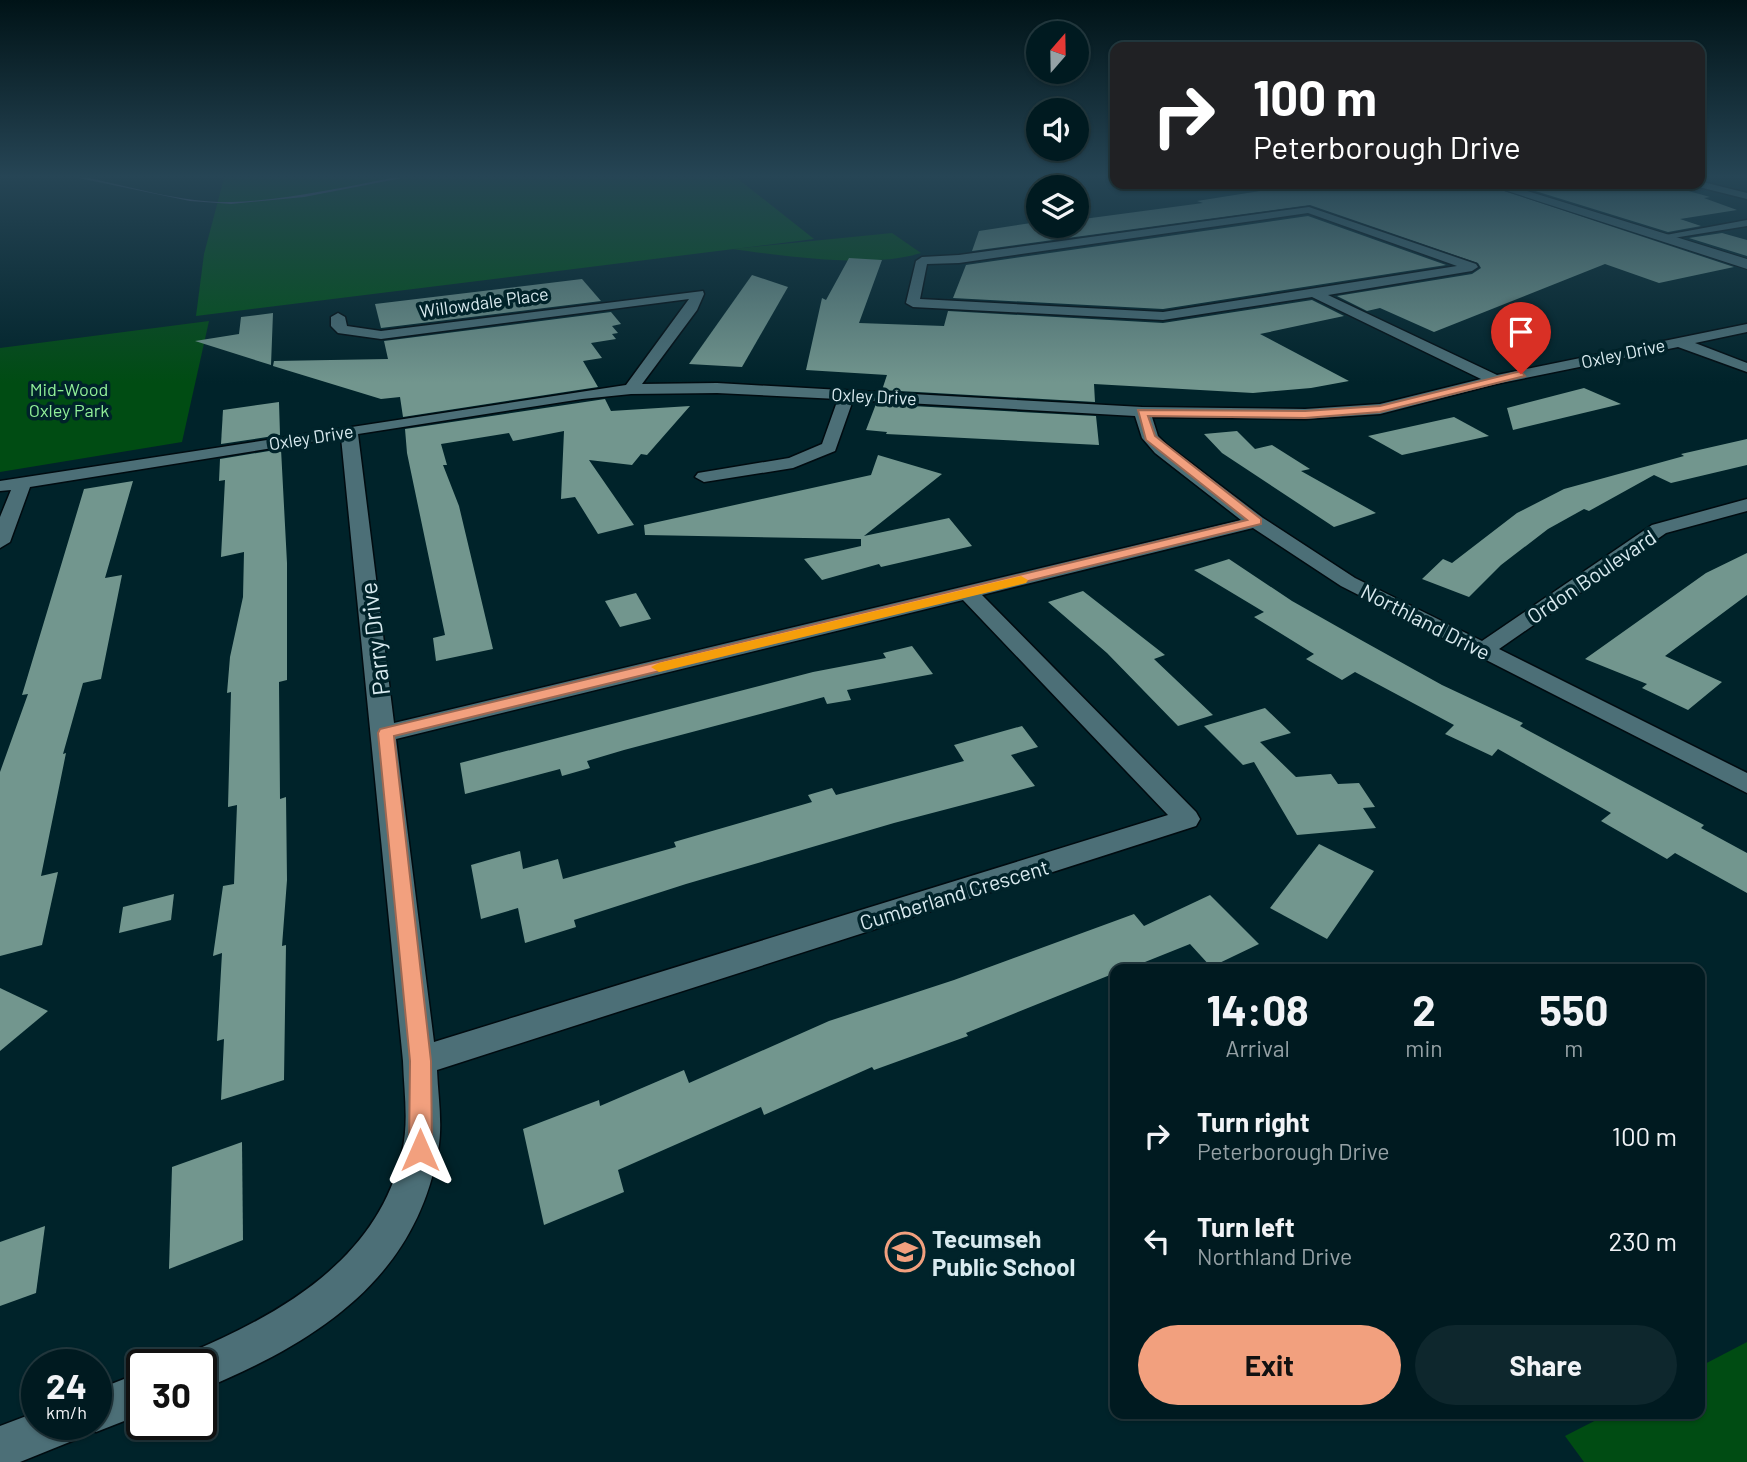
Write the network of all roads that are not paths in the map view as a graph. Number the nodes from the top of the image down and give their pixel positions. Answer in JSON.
{"nodes":[{"id":1,"x":1050,"y":246,"type":"edge"},
{"id":2,"x":1413,"y":246,"type":"edge"},
{"id":3,"x":1690,"y":246,"type":"edge"},
{"id":4,"x":1747,"y":264,"type":"edge"},
{"id":5,"x":1314,"y":293,"type":"junction"},
{"id":6,"x":338,"y":317,"type":"dead end"},
{"id":7,"x":1747,"y":328,"type":"edge"},
{"id":8,"x":1678,"y":342,"type":"junction"},
{"id":9,"x":1747,"y":368,"type":"edge"},
{"id":10,"x":1495,"y":380,"type":"junction"},
{"id":11,"x":631,"y":389,"type":"junction"},
{"id":12,"x":847,"y":395,"type":"junction"},
{"id":13,"x":1142,"y":412,"type":"junction"},
{"id":14,"x":349,"y":431,"type":"junction"},
{"id":15,"x":704,"y":477,"type":"dead end"},
{"id":16,"x":23,"y":482,"type":"junction"},
{"id":17,"x":0,"y":486,"type":"edge"},
{"id":18,"x":1747,"y":505,"type":"edge"},
{"id":19,"x":1256,"y":522,"type":"junction"},
{"id":20,"x":0,"y":542,"type":"edge"},
{"id":21,"x":968,"y":593,"type":"junction"},
{"id":22,"x":1483,"y":650,"type":"junction"},
{"id":23,"x":386,"y":733,"type":"junction"},
{"id":24,"x":1747,"y":783,"type":"edge"},
{"id":25,"x":420,"y":1061,"type":"junction"},
{"id":26,"x":217,"y":1363,"type":"edge"},
{"id":27,"x":21,"y":1440,"type":"edge"},
{"id":28,"x":0,"y":1448,"type":"edge"}],
"edges":[{"from":1,"to":5,"type":"street"},
{"from":2,"to":5,"type":"street"},
{"from":3,"to":4,"type":"street"},
{"from":5,"to":10,"type":"street"},
{"from":6,"to":11,"type":"street","name":"Willowdale Place"},
{"from":7,"to":8,"type":"street","name":"Oxley Drive"},
{"from":8,"to":9,"type":"street"},
{"from":8,"to":10,"type":"street","name":"Oxley Drive"},
{"from":10,"to":13,"type":"street","name":"Oxley Drive"},
{"from":11,"to":12,"type":"street","name":"Oxley Drive"},
{"from":11,"to":14,"type":"street","name":"Oxley Drive"},
{"from":12,"to":13,"type":"street","name":"Oxley Drive"},
{"from":12,"to":15,"type":"street"},
{"from":13,"to":19,"type":"street","name":"Northland Drive"},
{"from":14,"to":16,"type":"street","name":"Oxley Drive"},
{"from":14,"to":23,"type":"street","name":"Parry Drive"},
{"from":16,"to":17,"type":"street","name":"Oxley Drive"},
{"from":16,"to":20,"type":"street"},
{"from":18,"to":22,"type":"street","name":"Ordon Boulevard"},
{"from":19,"to":21,"type":"street"},
{"from":19,"to":22,"type":"street","name":"Northland Drive"},
{"from":21,"to":23,"type":"street"},
{"from":21,"to":25,"type":"street","name":"Cumberland Crescent"},
{"from":22,"to":24,"type":"street","name":"Northland Drive"},
{"from":23,"to":25,"type":"street","name":"Parry Drive"},
{"from":25,"to":26,"type":"street","name":"Parry Drive"},
{"from":27,"to":28,"type":"street"}]}
